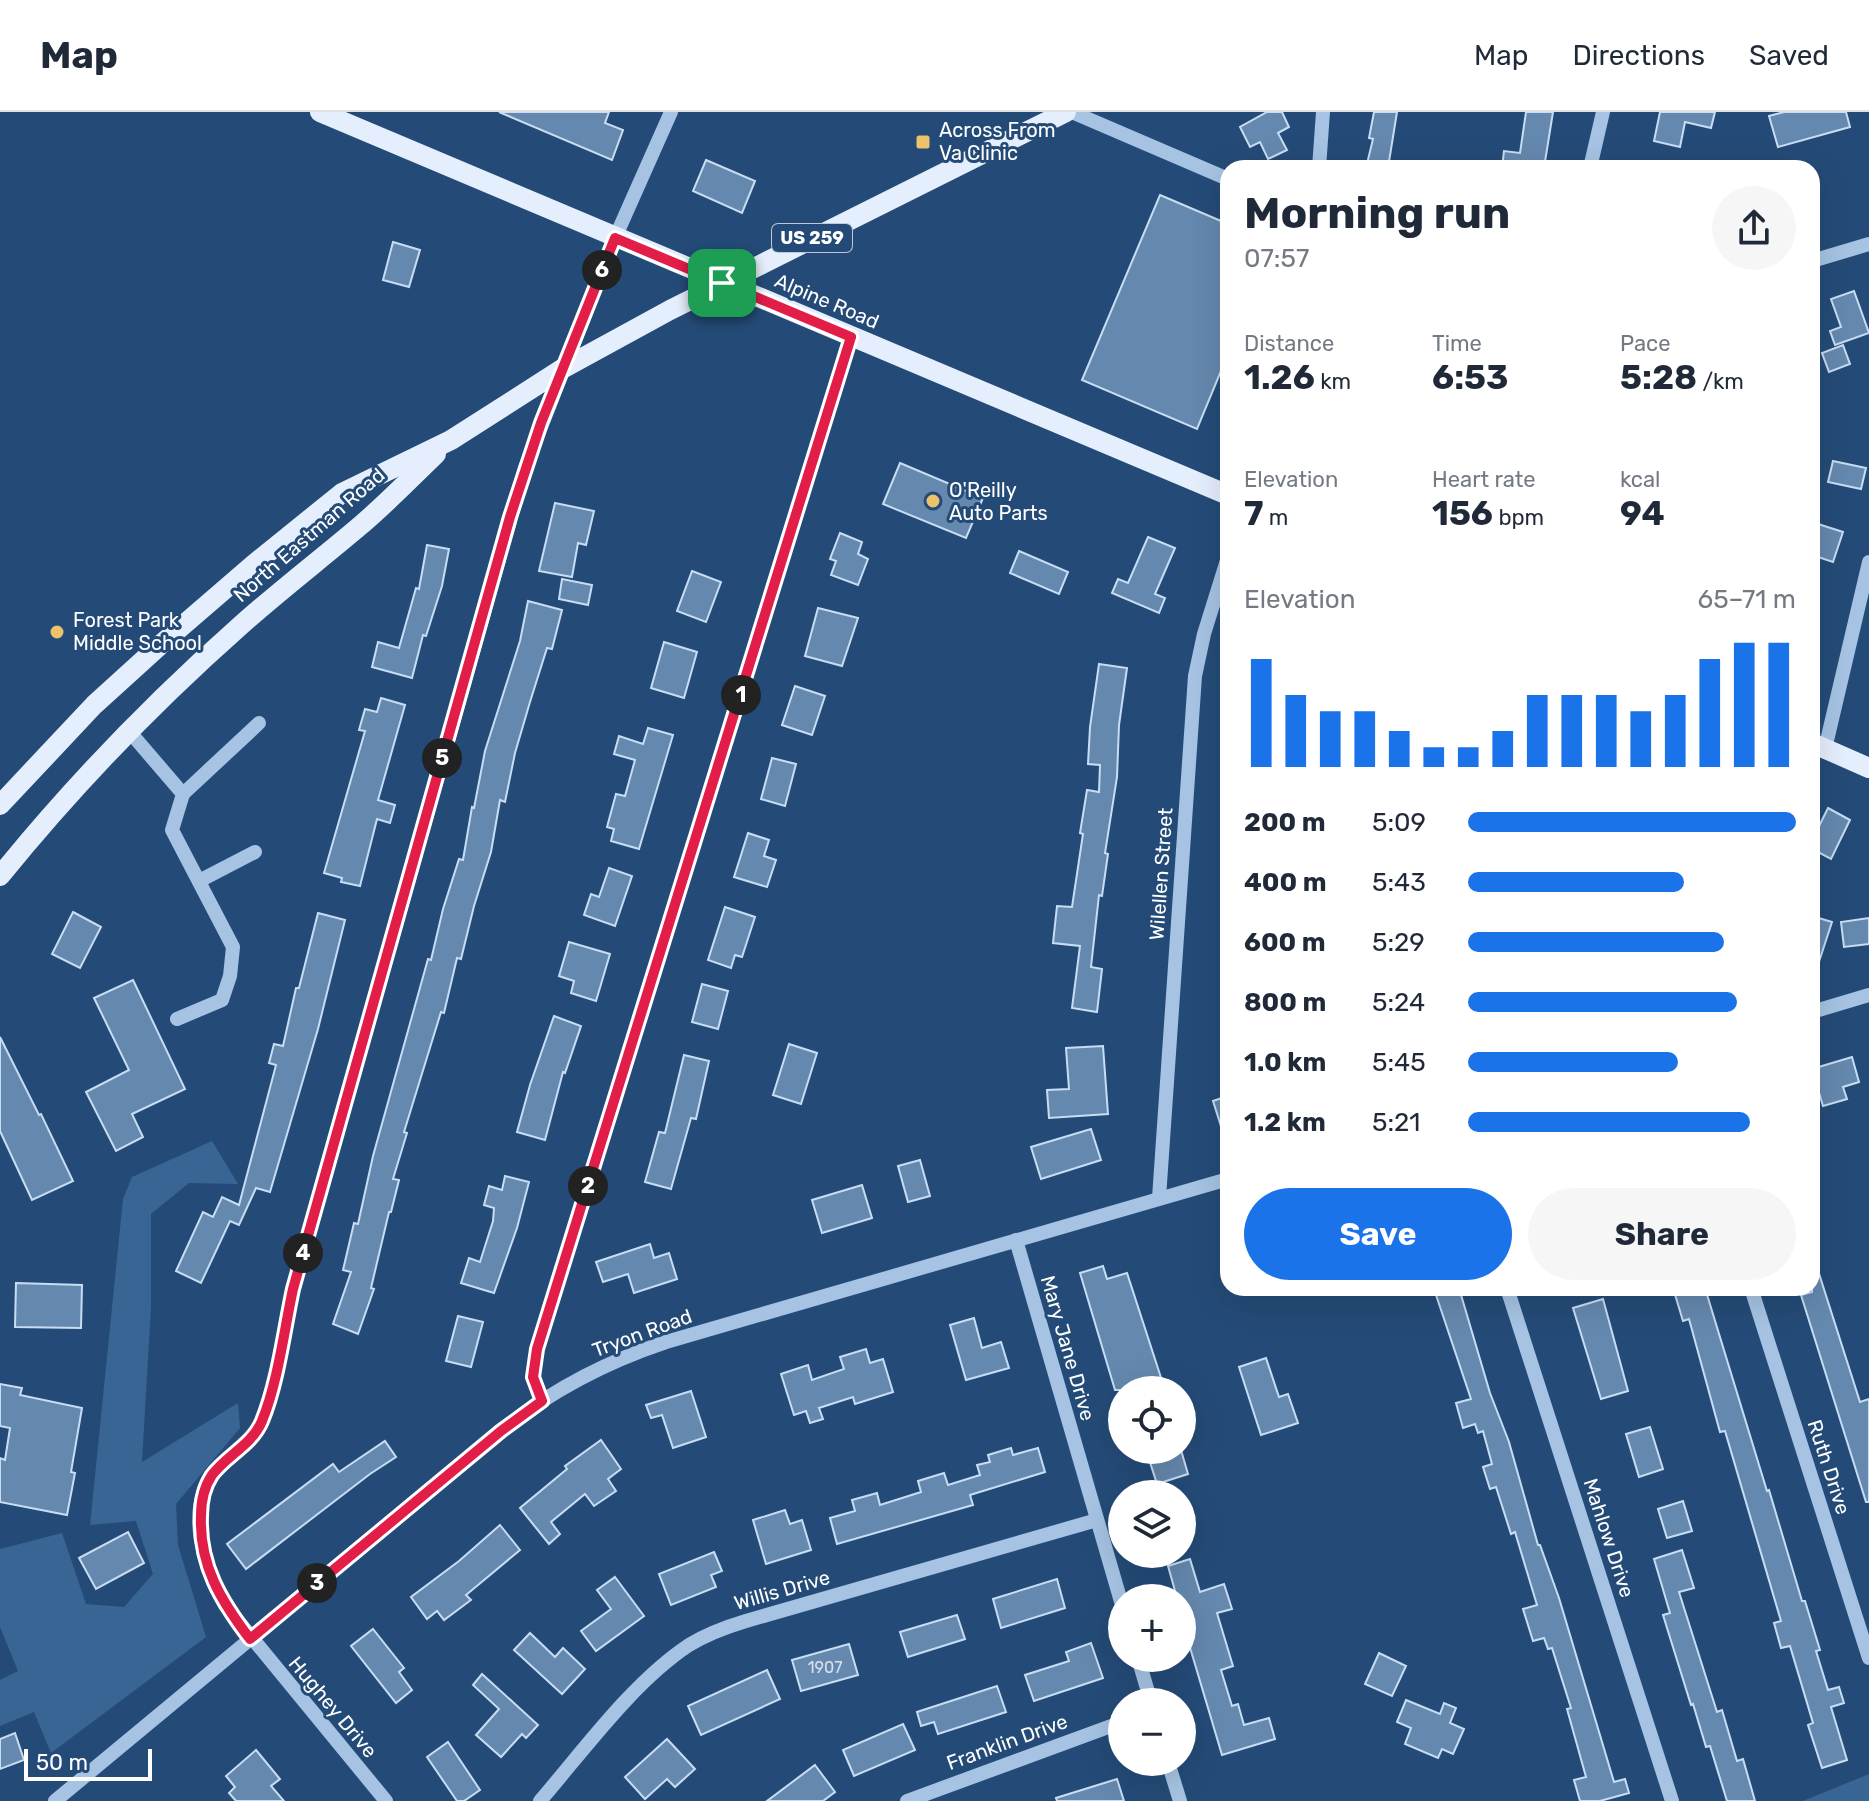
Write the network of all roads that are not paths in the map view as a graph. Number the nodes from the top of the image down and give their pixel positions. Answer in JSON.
{"nodes":[{"id":1,"x":321,"y":112,"type":"edge"},
{"id":2,"x":671,"y":112,"type":"edge"},
{"id":3,"x":1069,"y":112,"type":"edge"},
{"id":4,"x":1323,"y":112,"type":"edge"},
{"id":5,"x":1603,"y":112,"type":"edge"},
{"id":6,"x":1320,"y":160,"type":"edge"},
{"id":7,"x":1592,"y":160,"type":"edge"},
{"id":8,"x":1220,"y":176,"type":"edge"},
{"id":9,"x":615,"y":238,"type":"junction"},
{"id":10,"x":1869,"y":244,"type":"edge"},
{"id":11,"x":1820,"y":259,"type":"edge"},
{"id":12,"x":722,"y":283,"type":"junction"},
{"id":13,"x":851,"y":337,"type":"junction"},
{"id":14,"x":562,"y":369,"type":"junction"},
{"id":15,"x":451,"y":440,"type":"junction"},
{"id":16,"x":1220,"y":492,"type":"edge"},
{"id":17,"x":1869,"y":562,"type":"edge"},
{"id":18,"x":1220,"y":583,"type":"edge"},
{"id":19,"x":259,"y":723,"type":"dead end"},
{"id":20,"x":129,"y":731,"type":"junction"},
{"id":21,"x":1820,"y":742,"type":"edge"},
{"id":22,"x":1820,"y":746,"type":"edge"},
{"id":23,"x":1869,"y":768,"type":"edge"},
{"id":24,"x":183,"y":794,"type":"junction"},
{"id":25,"x":0,"y":805,"type":"edge"},
{"id":26,"x":255,"y":852,"type":"dead end"},
{"id":27,"x":0,"y":876,"type":"edge"},
{"id":28,"x":199,"y":881,"type":"junction"},
{"id":29,"x":1869,"y":995,"type":"edge"},
{"id":30,"x":1820,"y":1010,"type":"edge"},
{"id":31,"x":177,"y":1019,"type":"dead end"},
{"id":32,"x":1220,"y":1181,"type":"edge"},
{"id":33,"x":1159,"y":1198,"type":"junction"},
{"id":34,"x":1016,"y":1240,"type":"junction"},
{"id":35,"x":1510,"y":1296,"type":"edge"},
{"id":36,"x":1754,"y":1296,"type":"edge"},
{"id":37,"x":542,"y":1401,"type":"junction"},
{"id":38,"x":1097,"y":1520,"type":"junction"},
{"id":39,"x":1116,"y":1584,"type":"edge"},
{"id":40,"x":250,"y":1639,"type":"junction"},
{"id":41,"x":1869,"y":1658,"type":"edge"},
{"id":42,"x":1108,"y":1727,"type":"edge"},
{"id":43,"x":1172,"y":1776,"type":"edge"},
{"id":44,"x":55,"y":1801,"type":"edge"},
{"id":45,"x":386,"y":1801,"type":"edge"},
{"id":46,"x":540,"y":1801,"type":"edge"},
{"id":47,"x":907,"y":1801,"type":"edge"},
{"id":48,"x":1180,"y":1801,"type":"edge"},
{"id":49,"x":1672,"y":1801,"type":"edge"}],
"edges":[{"from":1,"to":9,"type":"main road","name":"Alpine Road"},
{"from":2,"to":9,"type":"street","name":"Hughey Drive"},
{"from":3,"to":8,"type":"street"},
{"from":3,"to":12,"type":"main road","name":"North Eastman Road","number":"US 259"},
{"from":4,"to":6,"type":"street"},
{"from":5,"to":7,"type":"street"},
{"from":9,"to":12,"type":"main road","name":"Alpine Road"},
{"from":9,"to":14,"type":"street","name":"Hughey Drive"},
{"from":10,"to":11,"type":"street"},
{"from":12,"to":13,"type":"main road","name":"Alpine Road"},
{"from":12,"to":14,"type":"main road","name":"North Eastman Road","number":"US 259"},
{"from":13,"to":16,"type":"main road","name":"Alpine Road"},
{"from":13,"to":37,"type":"street"},
{"from":14,"to":15,"type":"main road","name":"North Eastman Road","number":"US 259"},
{"from":14,"to":40,"type":"street","name":"Hughey Drive"},
{"from":15,"to":20,"type":"main road","name":"North Eastman Road","number":"US 259"},
{"from":15,"to":25,"type":"main road","name":"North Eastman Road","number":"US 259"},
{"from":17,"to":21,"type":"street"},
{"from":18,"to":33,"type":"street","name":"Wilellen Street"},
{"from":19,"to":24,"type":"street"},
{"from":20,"to":24,"type":"street"},
{"from":20,"to":27,"type":"main road","name":"North Eastman Road","number":"US 259"},
{"from":22,"to":23,"type":"main road"},
{"from":24,"to":28,"type":"street"},
{"from":26,"to":28,"type":"street"},
{"from":28,"to":31,"type":"street"},
{"from":29,"to":30,"type":"street"},
{"from":32,"to":33,"type":"street","name":"Tryon Road"},
{"from":33,"to":34,"type":"street","name":"Tryon Road"},
{"from":34,"to":37,"type":"street","name":"Tryon Road"},
{"from":34,"to":38,"type":"street","name":"Mary Jane Drive"},
{"from":35,"to":49,"type":"street","name":"Mahlow Drive"},
{"from":36,"to":41,"type":"street","name":"Ruth Drive"},
{"from":37,"to":40,"type":"street","name":"Tryon Road"},
{"from":38,"to":39,"type":"street","name":"Mary Jane Drive"},
{"from":38,"to":46,"type":"street","name":"Willis Drive"},
{"from":40,"to":44,"type":"street","name":"Tryon Road"},
{"from":40,"to":45,"type":"street","name":"Hughey Drive"},
{"from":42,"to":47,"type":"street","name":"Franklin Drive"},
{"from":43,"to":48,"type":"street"}]}
